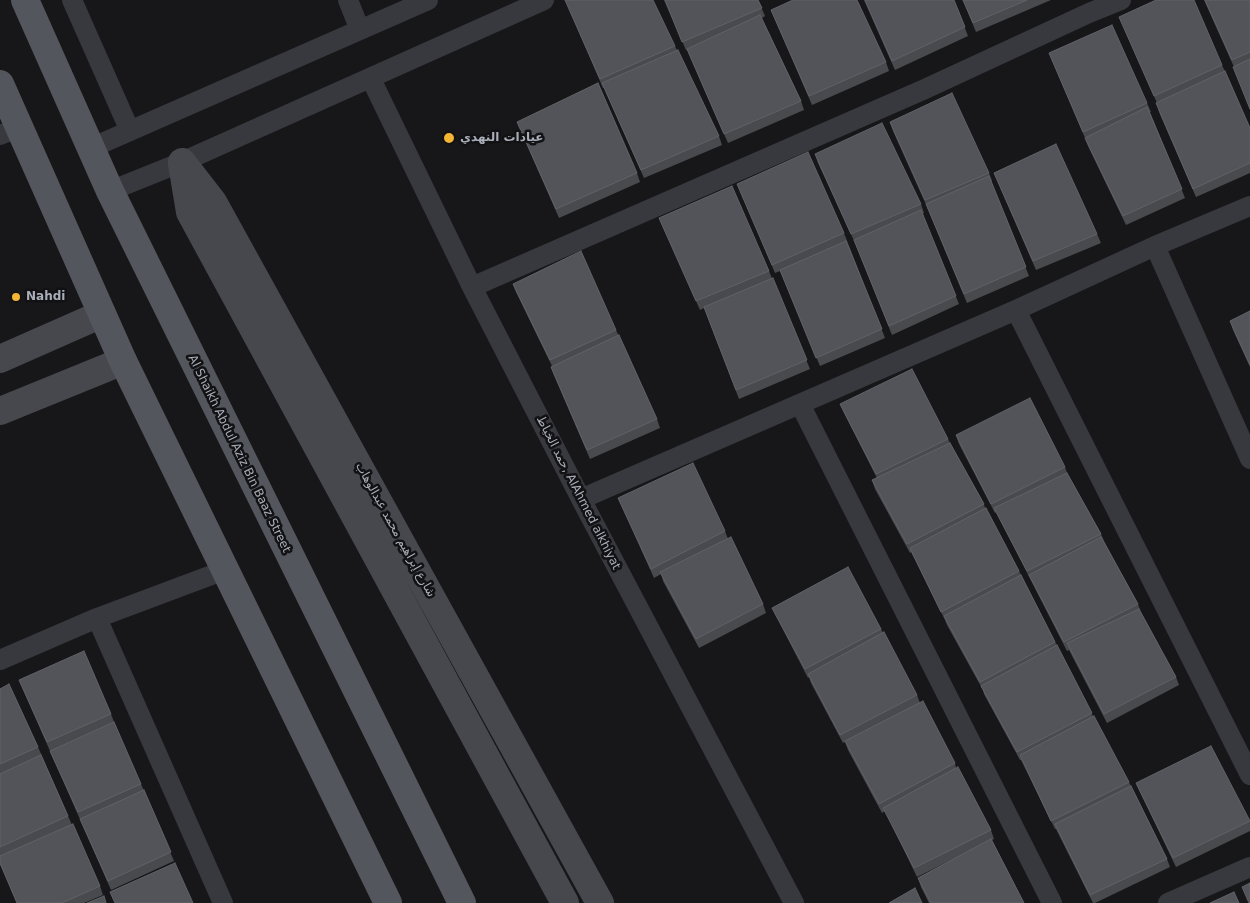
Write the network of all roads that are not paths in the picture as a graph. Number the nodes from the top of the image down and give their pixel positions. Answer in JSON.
{"nodes":[{"id":1,"x":25,"y":0,"type":"edge"},
{"id":2,"x":72,"y":0,"type":"edge"},
{"id":3,"x":348,"y":0,"type":"edge"},
{"id":4,"x":428,"y":0,"type":"edge"},
{"id":5,"x":544,"y":0,"type":"edge"},
{"id":6,"x":1121,"y":0,"type":"edge"},
{"id":7,"x":1086,"y":6,"type":"edge"},
{"id":8,"x":360,"y":30,"type":"junction"},
{"id":9,"x":370,"y":78,"type":"junction"},
{"id":10,"x":2,"y":92,"type":"edge"},
{"id":11,"x":10,"y":131,"type":"edge"},
{"id":12,"x":130,"y":131,"type":"junction"},
{"id":13,"x":91,"y":148,"type":"junction"},
{"id":14,"x":182,"y":162,"type":"junction"},
{"id":15,"x":110,"y":191,"type":"junction"},
{"id":16,"x":1250,"y":206,"type":"edge"},
{"id":17,"x":1155,"y":246,"type":"junction"},
{"id":18,"x":472,"y":286,"type":"junction"},
{"id":19,"x":1016,"y":310,"type":"junction"},
{"id":20,"x":102,"y":314,"type":"junction"},
{"id":21,"x":0,"y":359,"type":"edge"},
{"id":22,"x":124,"y":361,"type":"junction"},
{"id":23,"x":800,"y":404,"type":"junction"},
{"id":24,"x":0,"y":411,"type":"edge"},
{"id":25,"x":1250,"y":459,"type":"edge"},
{"id":26,"x":581,"y":499,"type":"junction"},
{"id":27,"x":225,"y":570,"type":"junction"},
{"id":28,"x":97,"y":618,"type":"junction"},
{"id":29,"x":0,"y":660,"type":"edge"},
{"id":30,"x":1250,"y":775,"type":"edge"},
{"id":31,"x":1250,"y":867,"type":"edge"},
{"id":32,"x":223,"y":903,"type":"edge"},
{"id":33,"x":388,"y":903,"type":"edge"},
{"id":34,"x":462,"y":903,"type":"edge"},
{"id":35,"x":565,"y":903,"type":"edge"},
{"id":36,"x":600,"y":903,"type":"edge"},
{"id":37,"x":794,"y":903,"type":"edge"},
{"id":38,"x":1052,"y":903,"type":"edge"},
{"id":39,"x":1168,"y":903,"type":"edge"}],
"edges":[{"from":1,"to":13,"type":"main road","name":"Al Shaikh Abdul Aziz Bin Baaz Street"},
{"from":2,"to":12,"type":"street"},
{"from":3,"to":8,"type":"street"},
{"from":4,"to":8,"type":"street"},
{"from":5,"to":9,"type":"street"},
{"from":6,"to":7,"type":"street"},
{"from":7,"to":18,"type":"street"},
{"from":8,"to":12,"type":"street"},
{"from":9,"to":14,"type":"street"},
{"from":9,"to":18,"type":"street","name":"حمد الخياط, AlAhmed alkhiyat"},
{"from":10,"to":11,"type":"main road"},
{"from":11,"to":20,"type":"main road"},
{"from":12,"to":13,"type":"street"},
{"from":13,"to":15,"type":"main road","name":"Al Shaikh Abdul Aziz Bin Baaz Street"},
{"from":14,"to":15,"type":"street"},
{"from":14,"to":35,"type":"street"},
{"from":14,"to":36,"type":"street","name":"شارع إبراهيم محمد عبدالوهاب"},
{"from":15,"to":34,"type":"main road","name":"Al Shaikh Abdul Aziz Bin Baaz Street"},
{"from":16,"to":17,"type":"street"},
{"from":17,"to":19,"type":"street"},
{"from":17,"to":25,"type":"street"},
{"from":18,"to":26,"type":"street","name":"حمد الخياط, AlAhmed alkhiyat"},
{"from":19,"to":23,"type":"street"},
{"from":19,"to":30,"type":"street"},
{"from":20,"to":21,"type":"street"},
{"from":20,"to":22,"type":"main road"},
{"from":22,"to":24,"type":"street"},
{"from":22,"to":27,"type":"main road"},
{"from":23,"to":26,"type":"street"},
{"from":23,"to":38,"type":"street"},
{"from":26,"to":37,"type":"street","name":"حمد الخياط, AlAhmed alkhiyat"},
{"from":27,"to":28,"type":"street"},
{"from":27,"to":33,"type":"main road"},
{"from":28,"to":29,"type":"street"},
{"from":28,"to":32,"type":"street"},
{"from":31,"to":39,"type":"street"}]}
